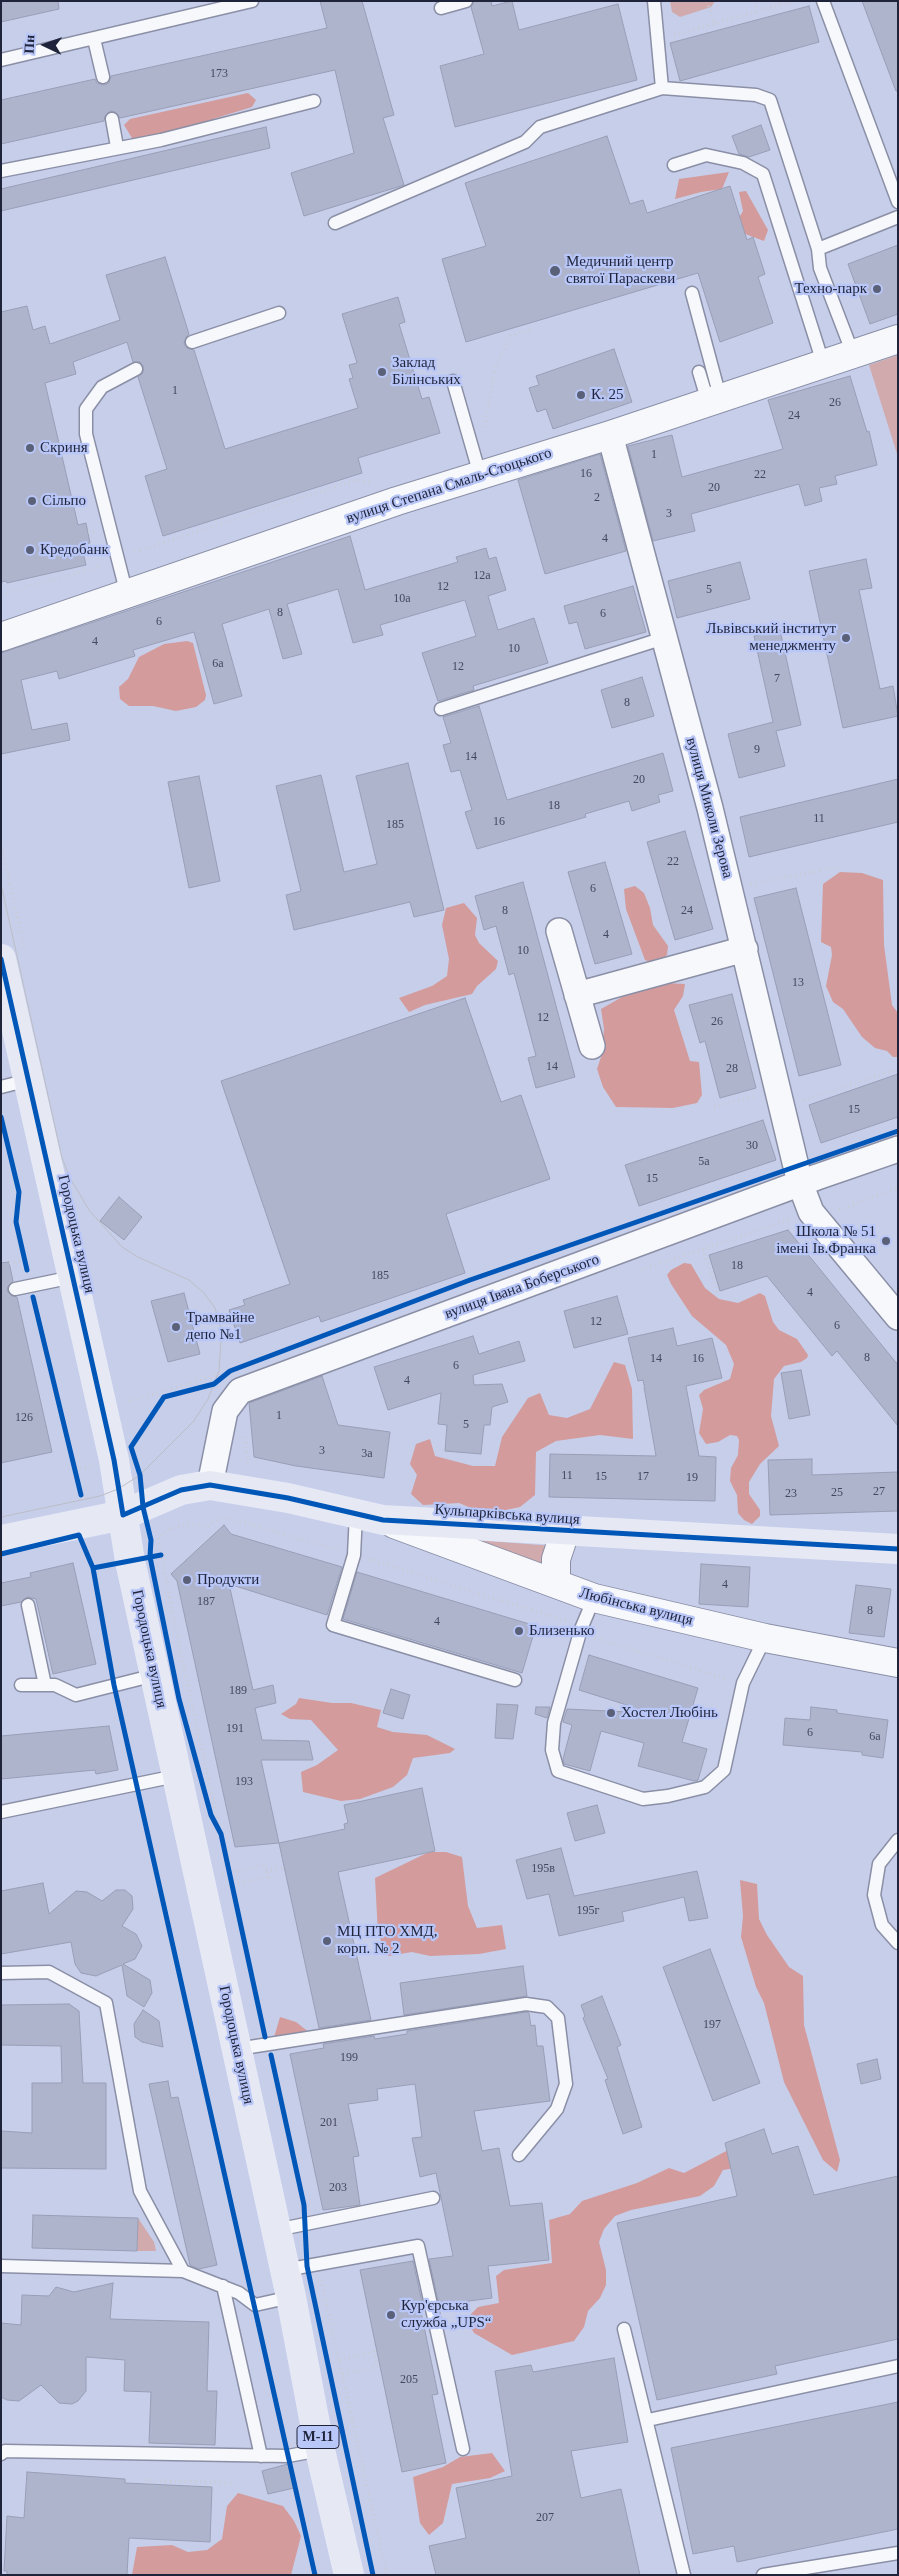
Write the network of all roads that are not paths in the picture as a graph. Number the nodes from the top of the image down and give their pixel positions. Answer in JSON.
{"nodes":[{"id":1,"x":252,"y":1,"type":"edge"},
{"id":2,"x":466,"y":1,"type":"edge"},
{"id":3,"x":654,"y":1,"type":"edge"},
{"id":4,"x":823,"y":1,"type":"edge"},
{"id":5,"x":441,"y":8,"type":"dead end"},
{"id":6,"x":94,"y":40,"type":"junction"},
{"id":7,"x":1,"y":60,"type":"edge"},
{"id":8,"x":103,"y":77,"type":"dead end"},
{"id":9,"x":662,"y":88,"type":"junction"},
{"id":10,"x":314,"y":100,"type":"dead end"},
{"id":11,"x":112,"y":119,"type":"dead end"},
{"id":12,"x":117,"y":146,"type":"junction"},
{"id":13,"x":674,"y":165,"type":"dead end"},
{"id":14,"x":1,"y":171,"type":"edge"},
{"id":15,"x":898,"y":202,"type":"edge"},
{"id":16,"x":898,"y":217,"type":"edge"},
{"id":17,"x":335,"y":223,"type":"dead end"},
{"id":18,"x":818,"y":249,"type":"junction"},
{"id":19,"x":692,"y":293,"type":"dead end"},
{"id":20,"x":279,"y":313,"type":"dead end"},
{"id":21,"x":898,"y":339,"type":"edge"},
{"id":22,"x":192,"y":342,"type":"dead end"},
{"id":23,"x":853,"y":354,"type":"junction"},
{"id":24,"x":823,"y":363,"type":"junction"},
{"id":25,"x":136,"y":369,"type":"dead end"},
{"id":26,"x":699,"y":372,"type":"dead end"},
{"id":27,"x":453,"y":381,"type":"dead end"},
{"id":28,"x":714,"y":400,"type":"junction"},
{"id":29,"x":610,"y":435,"type":"junction"},
{"id":30,"x":480,"y":475,"type":"junction"},
{"id":31,"x":127,"y":595,"type":"junction"},
{"id":32,"x":1,"y":637,"type":"edge"},
{"id":33,"x":664,"y":638,"type":"junction"},
{"id":34,"x":441,"y":709,"type":"dead end"},
{"id":35,"x":559,"y":931,"type":"dead end"},
{"id":36,"x":745,"y":949,"type":"junction"},
{"id":37,"x":1,"y":959,"type":"edge"},
{"id":38,"x":577,"y":995,"type":"junction"},
{"id":39,"x":592,"y":1046,"type":"dead end"},
{"id":40,"x":29,"y":1080,"type":"junction"},
{"id":41,"x":1,"y":1086,"type":"edge"},
{"id":42,"x":898,"y":1149,"type":"edge"},
{"id":43,"x":800,"y":1183,"type":"junction"},
{"id":44,"x":73,"y":1277,"type":"junction"},
{"id":45,"x":15,"y":1289,"type":"dead end"},
{"id":46,"x":898,"y":1317,"type":"edge"},
{"id":47,"x":210,"y":1485,"type":"junction"},
{"id":48,"x":356,"y":1514,"type":"junction"},
{"id":49,"x":123,"y":1515,"type":"junction"},
{"id":50,"x":383,"y":1520,"type":"junction"},
{"id":51,"x":565,"y":1532,"type":"junction"},
{"id":52,"x":1,"y":1540,"type":"edge"},
{"id":53,"x":898,"y":1549,"type":"edge"},
{"id":54,"x":556,"y":1582,"type":"junction"},
{"id":55,"x":594,"y":1598,"type":"junction"},
{"id":56,"x":28,"y":1605,"type":"dead end"},
{"id":57,"x":765,"y":1638,"type":"junction"},
{"id":58,"x":898,"y":1663,"type":"edge"},
{"id":59,"x":155,"y":1675,"type":"junction"},
{"id":60,"x":515,"y":1680,"type":"dead end"},
{"id":61,"x":21,"y":1685,"type":"dead end"},
{"id":62,"x":45,"y":1685,"type":"junction"},
{"id":63,"x":176,"y":1776,"type":"junction"},
{"id":64,"x":1,"y":1812,"type":"edge"},
{"id":65,"x":898,"y":1840,"type":"edge"},
{"id":66,"x":898,"y":1943,"type":"edge"},
{"id":67,"x":1,"y":1974,"type":"edge"},
{"id":68,"x":237,"y":2049,"type":"junction"},
{"id":69,"x":519,"y":2154,"type":"dead end"},
{"id":70,"x":432,"y":2198,"type":"dead end"},
{"id":71,"x":276,"y":2230,"type":"junction"},
{"id":72,"x":1,"y":2266,"type":"edge"},
{"id":73,"x":284,"y":2270,"type":"junction"},
{"id":74,"x":183,"y":2271,"type":"junction"},
{"id":75,"x":223,"y":2286,"type":"junction"},
{"id":76,"x":291,"y":2297,"type":"junction"},
{"id":77,"x":624,"y":2329,"type":"dead end"},
{"id":78,"x":898,"y":2366,"type":"edge"},
{"id":79,"x":648,"y":2420,"type":"junction"},
{"id":80,"x":463,"y":2449,"type":"dead end"},
{"id":81,"x":320,"y":2450,"type":"junction"},
{"id":82,"x":1,"y":2454,"type":"edge"},
{"id":83,"x":261,"y":2456,"type":"junction"},
{"id":84,"x":898,"y":2553,"type":"edge"},
{"id":85,"x":349,"y":2575,"type":"edge"},
{"id":86,"x":684,"y":2575,"type":"edge"},
{"id":87,"x":763,"y":2575,"type":"edge"}],
"edges":[{"from":1,"to":6,"type":"lane"},
{"from":2,"to":5,"type":"lane"},
{"from":3,"to":9,"type":"lane"},
{"from":4,"to":15,"type":"lane"},
{"from":6,"to":7,"type":"lane"},
{"from":6,"to":8,"type":"lane"},
{"from":9,"to":17,"type":"lane"},
{"from":9,"to":18,"type":"lane"},
{"from":10,"to":12,"type":"lane"},
{"from":11,"to":12,"type":"lane"},
{"from":12,"to":14,"type":"lane"},
{"from":13,"to":24,"type":"lane"},
{"from":16,"to":18,"type":"lane"},
{"from":18,"to":23,"type":"lane"},
{"from":19,"to":28,"type":"lane"},
{"from":20,"to":22,"type":"lane"},
{"from":21,"to":23,"type":"street","name":"вулиця Степана Смаль-Стоцького"},
{"from":23,"to":24,"type":"street","name":"вулиця Степана Смаль-Стоцького"},
{"from":24,"to":28,"type":"street","name":"вулиця Степана Смаль-Стоцького"},
{"from":25,"to":31,"type":"lane"},
{"from":26,"to":28,"type":"lane"},
{"from":27,"to":30,"type":"lane"},
{"from":28,"to":29,"type":"street","name":"вулиця Степана Смаль-Стоцького"},
{"from":29,"to":30,"type":"street","name":"вулиця Степана Смаль-Стоцького"},
{"from":29,"to":33,"type":"street","name":"вулиця Миколи Зерова"},
{"from":30,"to":31,"type":"street","name":"вулиця Степана Смаль-Стоцького"},
{"from":31,"to":32,"type":"street","name":"вулиця Степана Смаль-Стоцького"},
{"from":33,"to":34,"type":"lane"},
{"from":33,"to":36,"type":"street","name":"вулиця Миколи Зерова"},
{"from":35,"to":38,"type":"street"},
{"from":36,"to":38,"type":"street"},
{"from":36,"to":43,"type":"street","name":"вулиця Миколи Зерова"},
{"from":37,"to":40,"type":"main road","name":"Городоцька вулиця","number":"М-11"},
{"from":38,"to":39,"type":"street"},
{"from":40,"to":41,"type":"lane"},
{"from":40,"to":44,"type":"main road","name":"Городоцька вулиця","number":"М-11"},
{"from":42,"to":43,"type":"street","name":"вулиця Івана Боберського"},
{"from":43,"to":46,"type":"street","name":"вулиця Миколи Зерова"},
{"from":43,"to":47,"type":"street","name":"вулиця Івана Боберського"},
{"from":44,"to":45,"type":"lane"},
{"from":44,"to":49,"type":"main road","name":"Городоцька вулиця","number":"М-11"},
{"from":47,"to":48,"type":"main road","name":"Кульпарківська вулиця"},
{"from":47,"to":49,"type":"main road","name":"Кульпарківська вулиця"},
{"from":48,"to":50,"type":"main road","name":"Кульпарківська вулиця"},
{"from":48,"to":60,"type":"lane"},
{"from":49,"to":52,"type":"main road"},
{"from":49,"to":59,"type":"main road","name":"Городоцька вулиця","number":"М-11"},
{"from":50,"to":51,"type":"main road","name":"Кульпарківська вулиця"},
{"from":50,"to":54,"type":"street","name":"Любінська вулиця"},
{"from":51,"to":53,"type":"main road","name":"Кульпарківська вулиця"},
{"from":51,"to":54,"type":"street"},
{"from":54,"to":55,"type":"street","name":"Любінська вулиця"},
{"from":55,"to":57,"type":"street","name":"Любінська вулиця"},
{"from":55,"to":57,"type":"lane"},
{"from":56,"to":62,"type":"lane"},
{"from":57,"to":58,"type":"street","name":"Любінська вулиця"},
{"from":59,"to":62,"type":"lane"},
{"from":59,"to":63,"type":"main road","name":"Городоцька вулиця","number":"М-11"},
{"from":61,"to":62,"type":"lane"},
{"from":63,"to":64,"type":"lane"},
{"from":63,"to":68,"type":"main road","name":"Городоцька вулиця","number":"М-11"},
{"from":65,"to":66,"type":"lane"},
{"from":67,"to":74,"type":"lane"},
{"from":68,"to":69,"type":"lane"},
{"from":68,"to":71,"type":"main road","name":"Городоцька вулиця","number":"М-11"},
{"from":70,"to":71,"type":"lane"},
{"from":71,"to":73,"type":"main road","name":"Городоцька вулиця","number":"М-11"},
{"from":72,"to":74,"type":"lane"},
{"from":73,"to":76,"type":"main road","name":"Городоцька вулиця","number":"М-11"},
{"from":73,"to":80,"type":"lane"},
{"from":74,"to":75,"type":"lane"},
{"from":75,"to":76,"type":"lane"},
{"from":75,"to":83,"type":"lane"},
{"from":76,"to":81,"type":"main road","name":"Городоцька вулиця","number":"М-11"},
{"from":77,"to":79,"type":"lane"},
{"from":78,"to":79,"type":"lane"},
{"from":79,"to":86,"type":"lane"},
{"from":81,"to":83,"type":"lane"},
{"from":81,"to":85,"type":"main road","name":"Городоцька вулиця","number":"М-11"},
{"from":82,"to":83,"type":"lane"},
{"from":84,"to":87,"type":"lane"}]}
